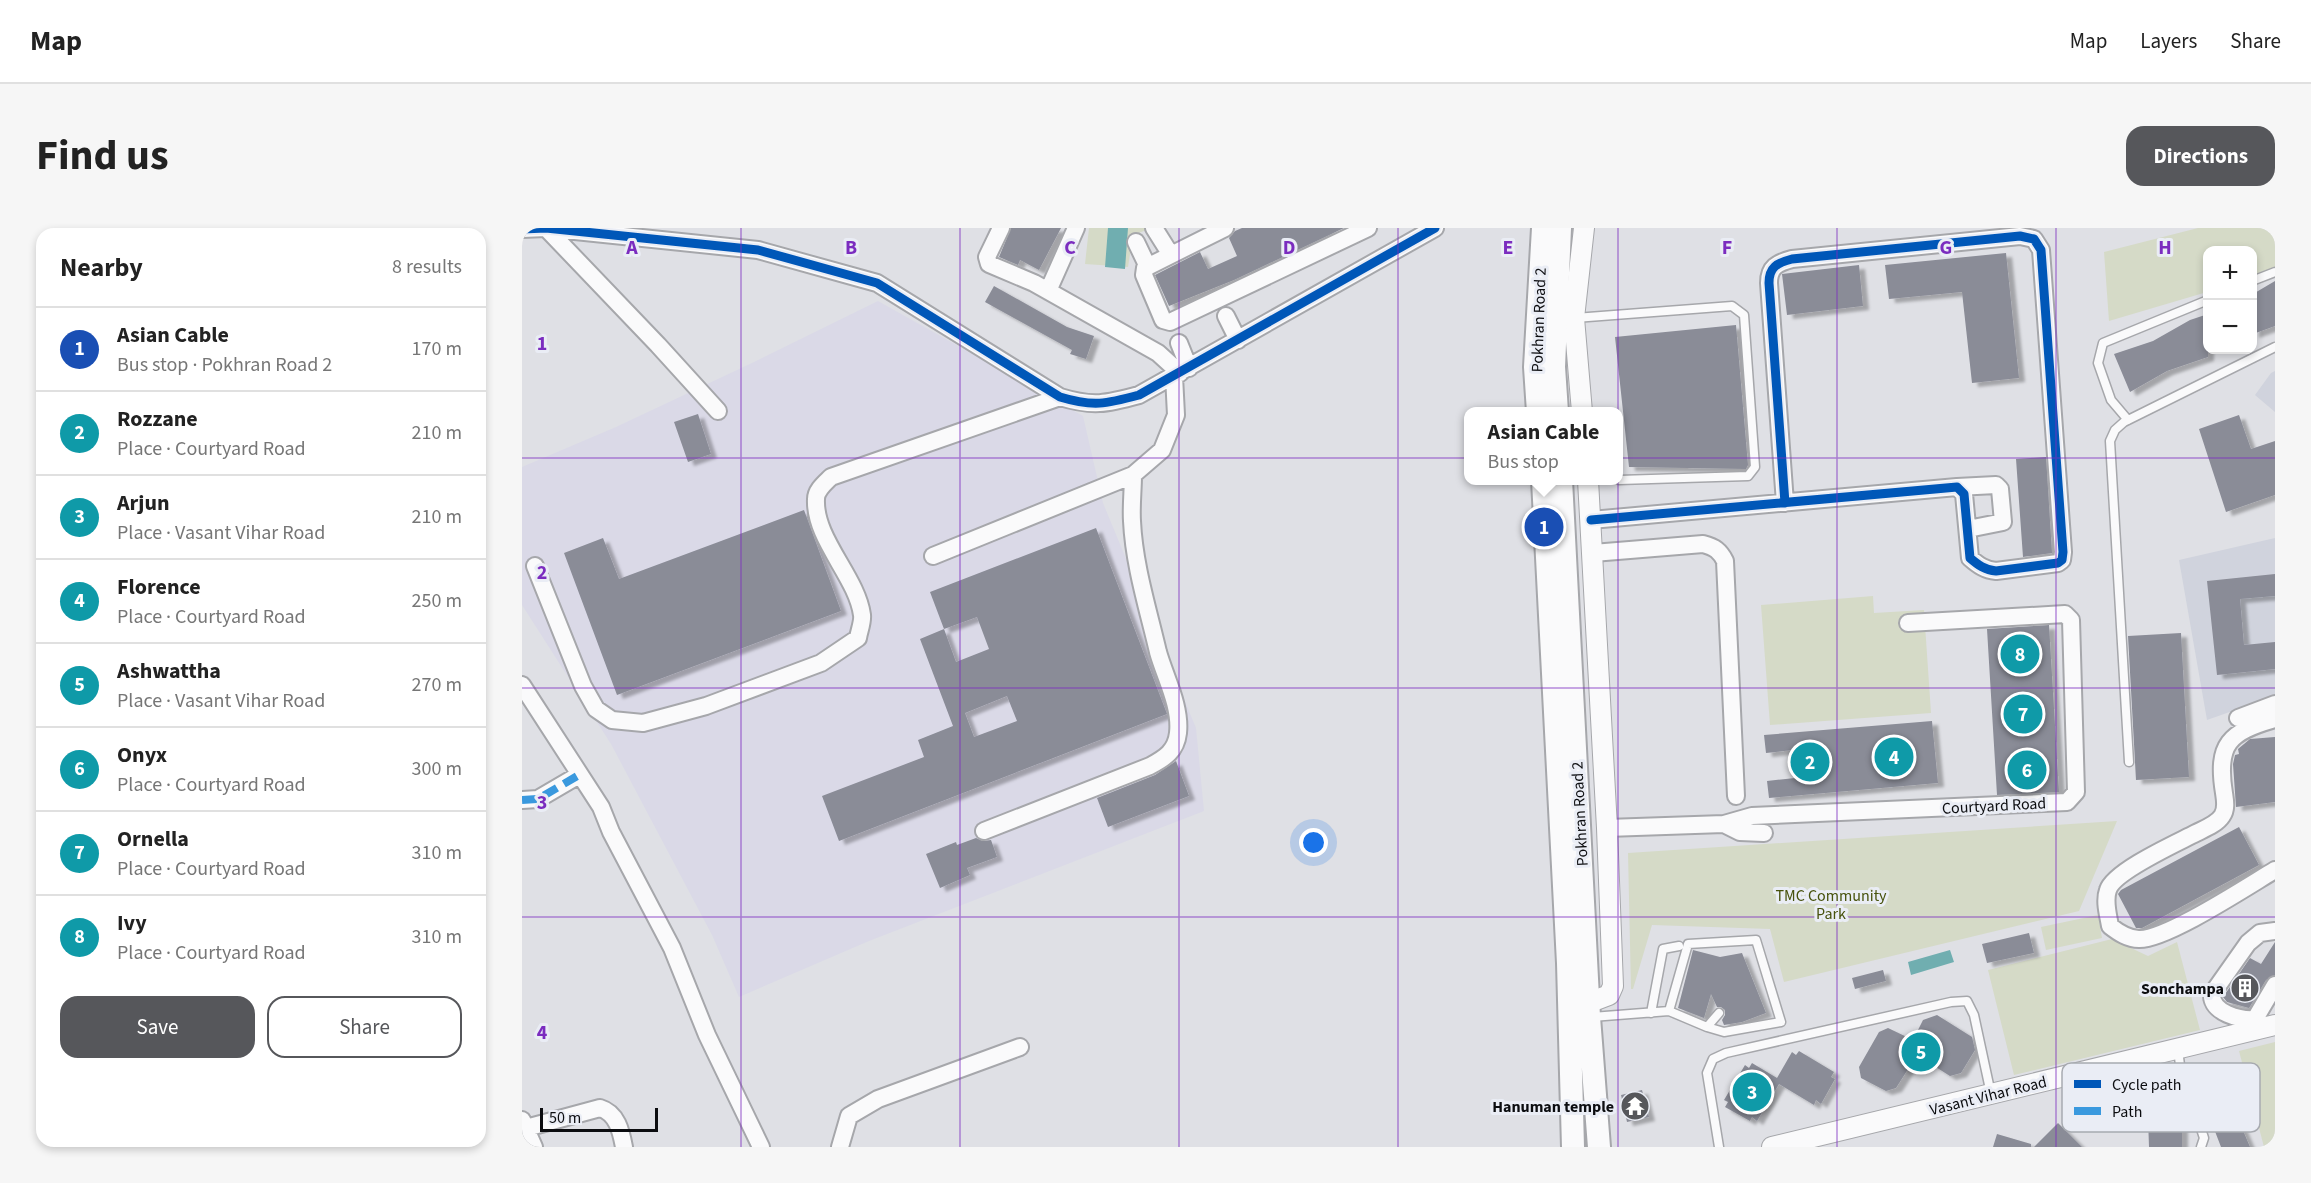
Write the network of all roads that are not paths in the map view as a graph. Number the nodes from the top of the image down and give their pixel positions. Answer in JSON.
{"nodes":[{"id":1,"x":547,"y":228,"type":"edge"},
{"id":2,"x":1001,"y":228,"type":"edge"},
{"id":3,"x":1076,"y":228,"type":"edge"},
{"id":4,"x":1154,"y":228,"type":"edge"},
{"id":5,"x":1202,"y":228,"type":"edge"},
{"id":6,"x":1225,"y":228,"type":"edge"},
{"id":7,"x":1368,"y":228,"type":"edge"},
{"id":8,"x":1543,"y":228,"type":"edge"},
{"id":9,"x":1560,"y":228,"type":"edge"},
{"id":10,"x":1584,"y":228,"type":"edge"},
{"id":11,"x":522,"y":229,"type":"edge"},
{"id":12,"x":1431,"y":229,"type":"edge"},
{"id":13,"x":1136,"y":242,"type":"dead end"},
{"id":14,"x":1173,"y":248,"type":"junction"},
{"id":15,"x":1148,"y":267,"type":"junction"},
{"id":16,"x":2275,"y":272,"type":"edge"},
{"id":17,"x":2257,"y":279,"type":"edge"},
{"id":18,"x":1048,"y":291,"type":"junction"},
{"id":19,"x":2203,"y":302,"type":"edge"},
{"id":20,"x":1226,"y":316,"type":"dead end"},
{"id":21,"x":1574,"y":318,"type":"junction"},
{"id":22,"x":1238,"y":340,"type":"junction"},
{"id":23,"x":1179,"y":343,"type":"dead end"},
{"id":24,"x":2275,"y":347,"type":"edge"},
{"id":25,"x":1181,"y":372,"type":"junction"},
{"id":26,"x":1060,"y":397,"type":"junction"},
{"id":27,"x":1538,"y":407,"type":"edge"},
{"id":28,"x":1557,"y":407,"type":"edge"},
{"id":29,"x":1582,"y":407,"type":"edge"},
{"id":30,"x":718,"y":411,"type":"dead end"},
{"id":31,"x":2128,"y":420,"type":"junction"},
{"id":32,"x":1133,"y":475,"type":"junction"},
{"id":33,"x":1623,"y":480,"type":"edge"},
{"id":34,"x":1543,"y":485,"type":"edge"},
{"id":35,"x":1561,"y":485,"type":"edge"},
{"id":36,"x":1588,"y":485,"type":"edge"},
{"id":37,"x":1957,"y":487,"type":"junction"},
{"id":38,"x":1785,"y":503,"type":"junction"},
{"id":39,"x":1591,"y":520,"type":"junction"},
{"id":40,"x":1968,"y":529,"type":"junction"},
{"id":41,"x":1593,"y":554,"type":"junction"},
{"id":42,"x":933,"y":556,"type":"dead end"},
{"id":43,"x":535,"y":566,"type":"dead end"},
{"id":44,"x":1908,"y":623,"type":"dead end"},
{"id":45,"x":522,"y":686,"type":"edge"},
{"id":46,"x":2275,"y":704,"type":"edge"},
{"id":47,"x":2238,"y":718,"type":"dead end"},
{"id":48,"x":2275,"y":719,"type":"edge"},
{"id":49,"x":2129,"y":762,"type":"dead end"},
{"id":50,"x":579,"y":775,"type":"junction"},
{"id":51,"x":1736,"y":796,"type":"dead end"},
{"id":52,"x":522,"y":800,"type":"edge"},
{"id":53,"x":1724,"y":824,"type":"junction"},
{"id":54,"x":1607,"y":828,"type":"junction"},
{"id":55,"x":984,"y":831,"type":"dead end"},
{"id":56,"x":1764,"y":833,"type":"dead end"},
{"id":57,"x":2275,"y":870,"type":"edge"},
{"id":58,"x":2275,"y":931,"type":"edge"},
{"id":59,"x":1679,"y":946,"type":"dead end"},
{"id":60,"x":2275,"y":985,"type":"edge"},
{"id":61,"x":1588,"y":1010,"type":"junction"},
{"id":62,"x":1669,"y":1011,"type":"junction"},
{"id":63,"x":1719,"y":1012,"type":"dead end"},
{"id":64,"x":1651,"y":1013,"type":"junction"},
{"id":65,"x":2275,"y":1025,"type":"edge"},
{"id":66,"x":1707,"y":1027,"type":"junction"},
{"id":67,"x":1020,"y":1047,"type":"dead end"},
{"id":68,"x":2178,"y":1049,"type":"junction"},
{"id":69,"x":2120,"y":1063,"type":"edge"},
{"id":70,"x":2180,"y":1063,"type":"edge"},
{"id":71,"x":2062,"y":1077,"type":"edge"},
{"id":72,"x":1991,"y":1094,"type":"junction"},
{"id":73,"x":524,"y":1124,"type":"edge"},
{"id":74,"x":2202,"y":1132,"type":"edge"},
{"id":75,"x":534,"y":1147,"type":"edge"},
{"id":76,"x":624,"y":1147,"type":"edge"},
{"id":77,"x":761,"y":1147,"type":"edge"},
{"id":78,"x":840,"y":1147,"type":"edge"},
{"id":79,"x":1574,"y":1147,"type":"edge"},
{"id":80,"x":1599,"y":1147,"type":"edge"},
{"id":81,"x":1719,"y":1147,"type":"edge"},
{"id":82,"x":1772,"y":1147,"type":"edge"},
{"id":83,"x":2201,"y":1147,"type":"edge"}],
"edges":[{"from":1,"to":11,"type":"street"},
{"from":1,"to":26,"type":"street"},
{"from":1,"to":30,"type":"street"},
{"from":2,"to":18,"type":"street"},
{"from":3,"to":18,"type":"street"},
{"from":4,"to":14,"type":"street"},
{"from":5,"to":14,"type":"street"},
{"from":6,"to":14,"type":"street"},
{"from":7,"to":15,"type":"street"},
{"from":8,"to":27,"type":"main road","name":"Pokhran Road 2"},
{"from":9,"to":28,"type":"main road","name":"Pokhran Road 2"},
{"from":10,"to":21,"type":"street"},
{"from":12,"to":22,"type":"street"},
{"from":13,"to":15,"type":"street"},
{"from":14,"to":15,"type":"street"},
{"from":16,"to":17,"type":"lane"},
{"from":18,"to":25,"type":"street"},
{"from":19,"to":31,"type":"lane"},
{"from":20,"to":22,"type":"street"},
{"from":21,"to":29,"type":"street"},
{"from":21,"to":33,"type":"lane"},
{"from":22,"to":25,"type":"street"},
{"from":23,"to":25,"type":"street"},
{"from":24,"to":31,"type":"lane"},
{"from":25,"to":26,"type":"street"},
{"from":25,"to":32,"type":"street"},
{"from":26,"to":43,"type":"street"},
{"from":31,"to":49,"type":"lane"},
{"from":32,"to":42,"type":"street"},
{"from":32,"to":55,"type":"street"},
{"from":34,"to":79,"type":"main road","name":"Pokhran Road 2"},
{"from":35,"to":61,"type":"main road","name":"Pokhran Road 2"},
{"from":36,"to":39,"type":"street"},
{"from":37,"to":38,"type":"street"},
{"from":37,"to":40,"type":"street"},
{"from":37,"to":40,"type":"street"},
{"from":38,"to":39,"type":"street"},
{"from":38,"to":40,"type":"street"},
{"from":39,"to":41,"type":"street"},
{"from":41,"to":51,"type":"street"},
{"from":41,"to":54,"type":"street"},
{"from":44,"to":53,"type":"street","name":"Courtyard Road"},
{"from":45,"to":50,"type":"street"},
{"from":46,"to":47,"type":"street"},
{"from":48,"to":57,"type":"street"},
{"from":50,"to":52,"type":"street"},
{"from":50,"to":77,"type":"street"},
{"from":53,"to":54,"type":"street","name":"Courtyard Road"},
{"from":53,"to":56,"type":"street"},
{"from":54,"to":61,"type":"street"},
{"from":58,"to":60,"type":"street"},
{"from":59,"to":64,"type":"lane"},
{"from":61,"to":64,"type":"lane"},
{"from":61,"to":80,"type":"main road","name":"Pokhran Road 2"},
{"from":62,"to":64,"type":"lane"},
{"from":62,"to":66,"type":"lane"},
{"from":62,"to":66,"type":"lane"},
{"from":63,"to":66,"type":"lane"},
{"from":65,"to":68,"type":"street","name":"Vasant Vihar Road"},
{"from":67,"to":78,"type":"street"},
{"from":68,"to":69,"type":"street","name":"Vasant Vihar Road"},
{"from":68,"to":70,"type":"lane"},
{"from":71,"to":72,"type":"street","name":"Vasant Vihar Road"},
{"from":72,"to":81,"type":"lane"},
{"from":72,"to":82,"type":"street","name":"Vasant Vihar Road"},
{"from":73,"to":75,"type":"street"},
{"from":73,"to":76,"type":"street"},
{"from":74,"to":83,"type":"lane"}]}
